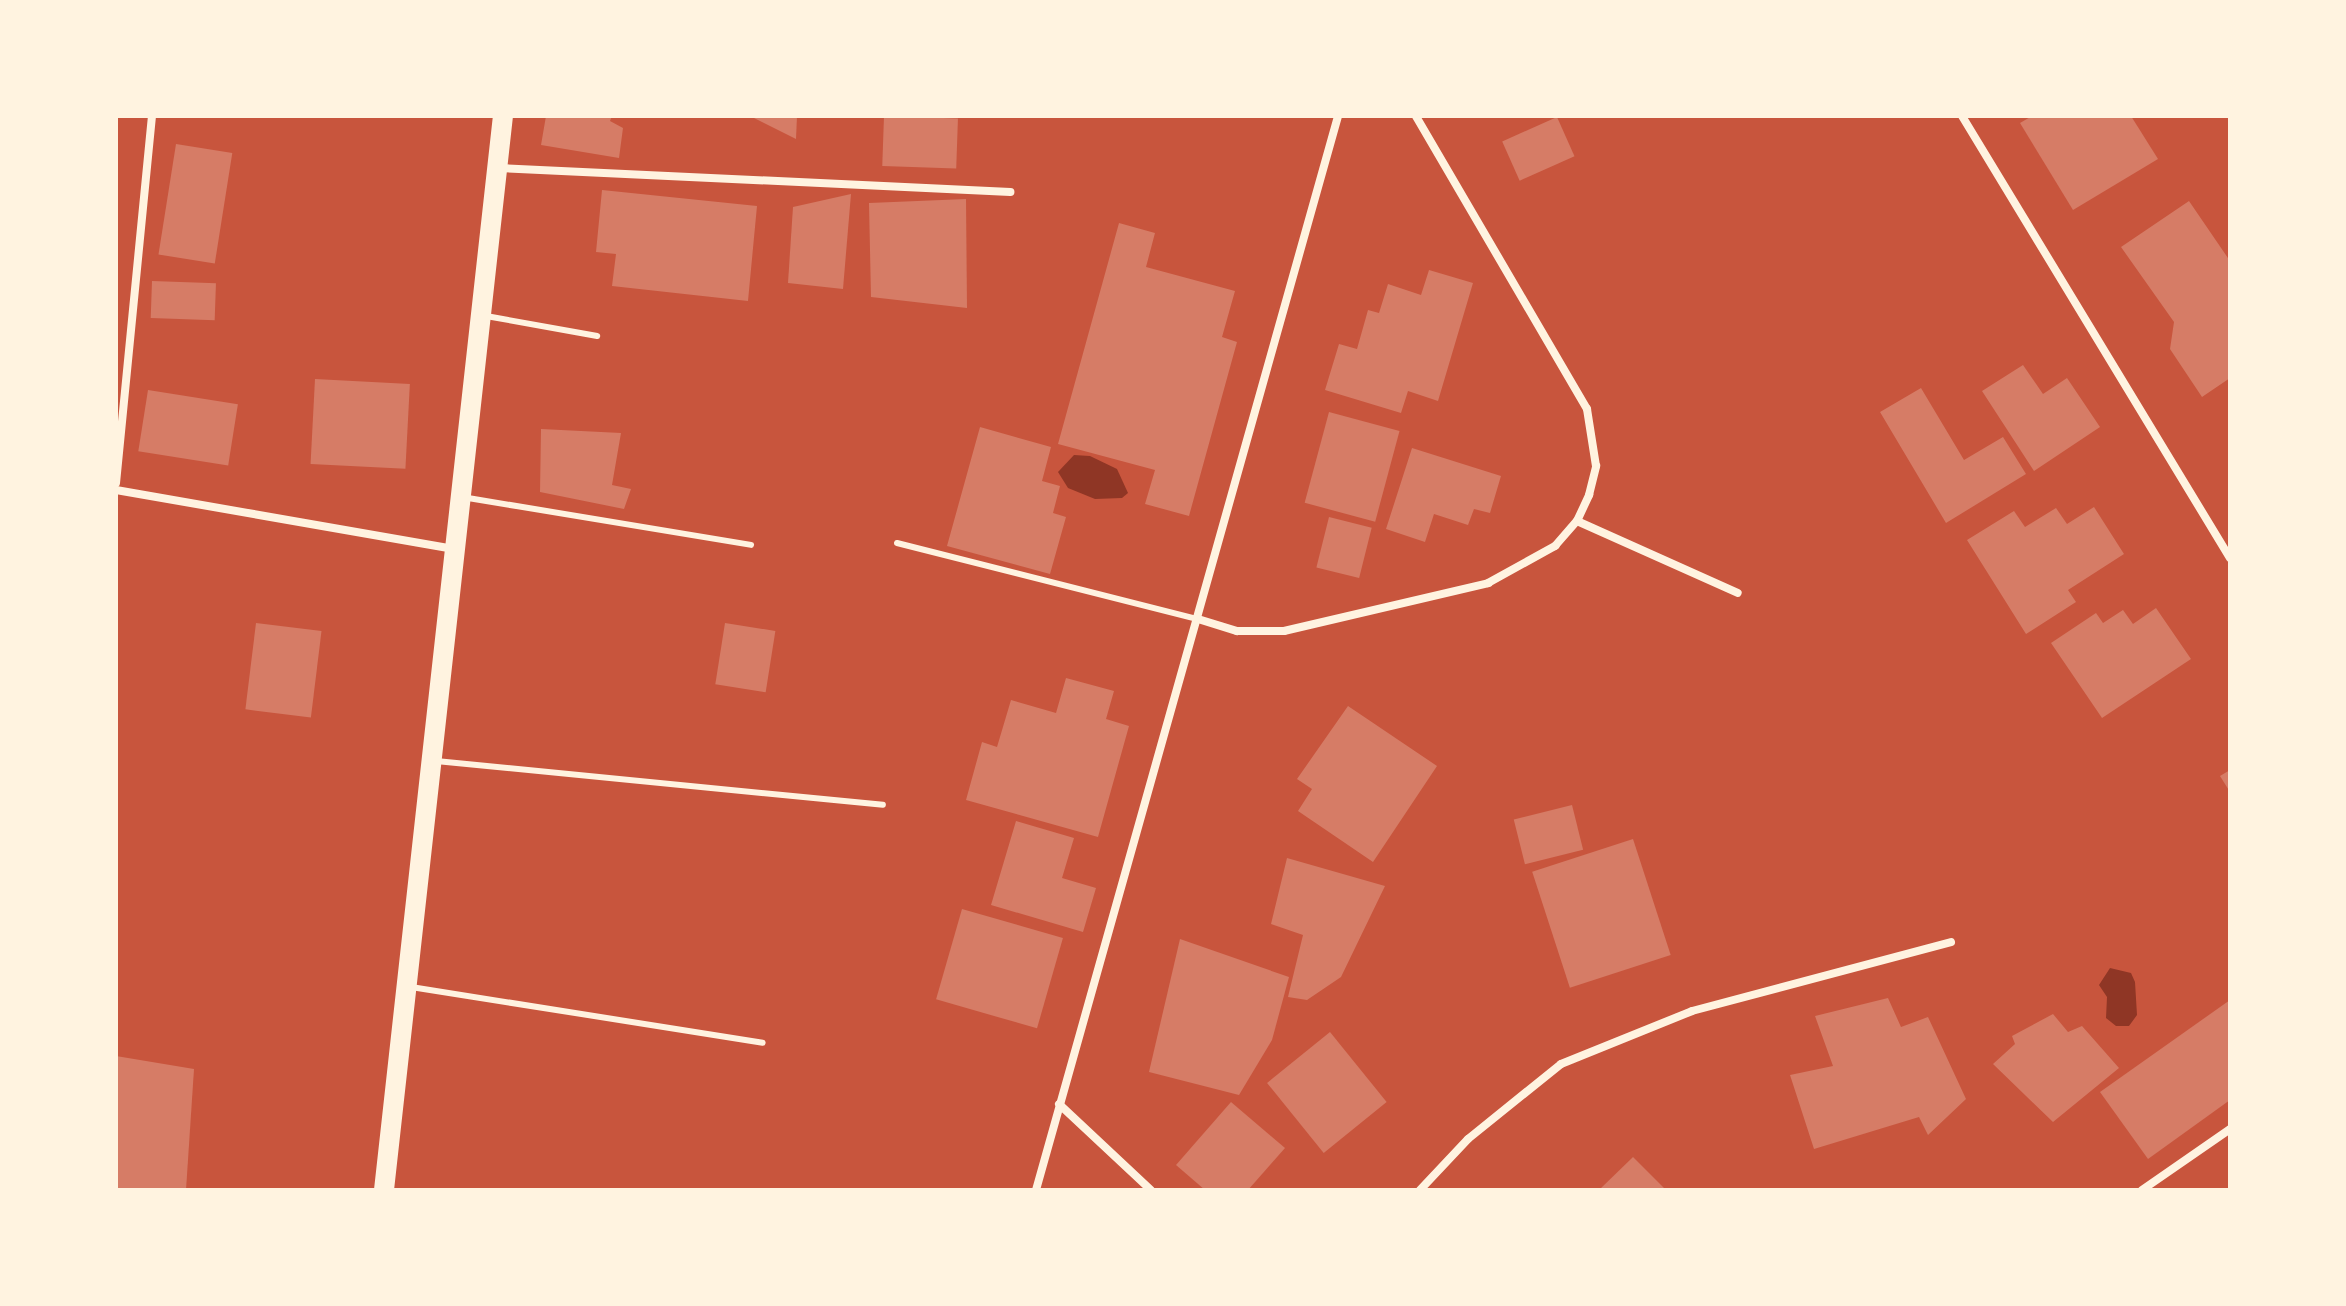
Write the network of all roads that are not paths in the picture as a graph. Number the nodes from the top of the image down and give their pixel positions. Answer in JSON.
{"nodes":[{"id":1,"x":152,"y":116,"type":"edge"},
{"id":2,"x":503,"y":116,"type":"edge"},
{"id":3,"x":1338,"y":116,"type":"edge"},
{"id":4,"x":1416,"y":116,"type":"edge"},
{"id":5,"x":1962,"y":116,"type":"edge"},
{"id":6,"x":498,"y":168,"type":"junction"},
{"id":7,"x":1010,"y":192,"type":"dead end"},
{"id":8,"x":481,"y":315,"type":"junction"},
{"id":9,"x":597,"y":336,"type":"dead end"},
{"id":10,"x":116,"y":483,"type":"edge"},
{"id":11,"x":116,"y":490,"type":"edge"},
{"id":12,"x":460,"y":497,"type":"junction"},
{"id":13,"x":1577,"y":521,"type":"junction"},
{"id":14,"x":897,"y":543,"type":"dead end"},
{"id":15,"x":751,"y":545,"type":"dead end"},
{"id":16,"x":454,"y":549,"type":"junction"},
{"id":17,"x":2230,"y":558,"type":"edge"},
{"id":18,"x":1738,"y":593,"type":"dead end"},
{"id":19,"x":1198,"y":619,"type":"junction"},
{"id":20,"x":432,"y":760,"type":"junction"},
{"id":21,"x":883,"y":805,"type":"dead end"},
{"id":22,"x":1951,"y":942,"type":"dead end"},
{"id":23,"x":408,"y":986,"type":"junction"},
{"id":24,"x":763,"y":1043,"type":"dead end"},
{"id":25,"x":1059,"y":1104,"type":"junction"},
{"id":26,"x":2230,"y":1129,"type":"edge"},
{"id":27,"x":384,"y":1190,"type":"edge"},
{"id":28,"x":1036,"y":1190,"type":"edge"},
{"id":29,"x":1151,"y":1190,"type":"edge"},
{"id":30,"x":1420,"y":1190,"type":"edge"},
{"id":31,"x":2142,"y":1190,"type":"edge"}],
"edges":[{"from":1,"to":10,"type":"street"},
{"from":2,"to":6,"type":"main road"},
{"from":3,"to":19,"type":"street"},
{"from":4,"to":13,"type":"street"},
{"from":5,"to":17,"type":"street"},
{"from":6,"to":7,"type":"street"},
{"from":6,"to":8,"type":"main road"},
{"from":8,"to":9,"type":"lane"},
{"from":8,"to":12,"type":"main road"},
{"from":11,"to":16,"type":"street"},
{"from":12,"to":15,"type":"lane"},
{"from":12,"to":16,"type":"main road"},
{"from":13,"to":18,"type":"street"},
{"from":13,"to":19,"type":"street"},
{"from":14,"to":19,"type":"lane"},
{"from":16,"to":20,"type":"main road"},
{"from":19,"to":25,"type":"street"},
{"from":20,"to":21,"type":"lane"},
{"from":20,"to":23,"type":"main road"},
{"from":22,"to":30,"type":"street"},
{"from":23,"to":24,"type":"lane"},
{"from":23,"to":27,"type":"main road"},
{"from":25,"to":28,"type":"street"},
{"from":25,"to":29,"type":"street"},
{"from":26,"to":31,"type":"street"}]}
